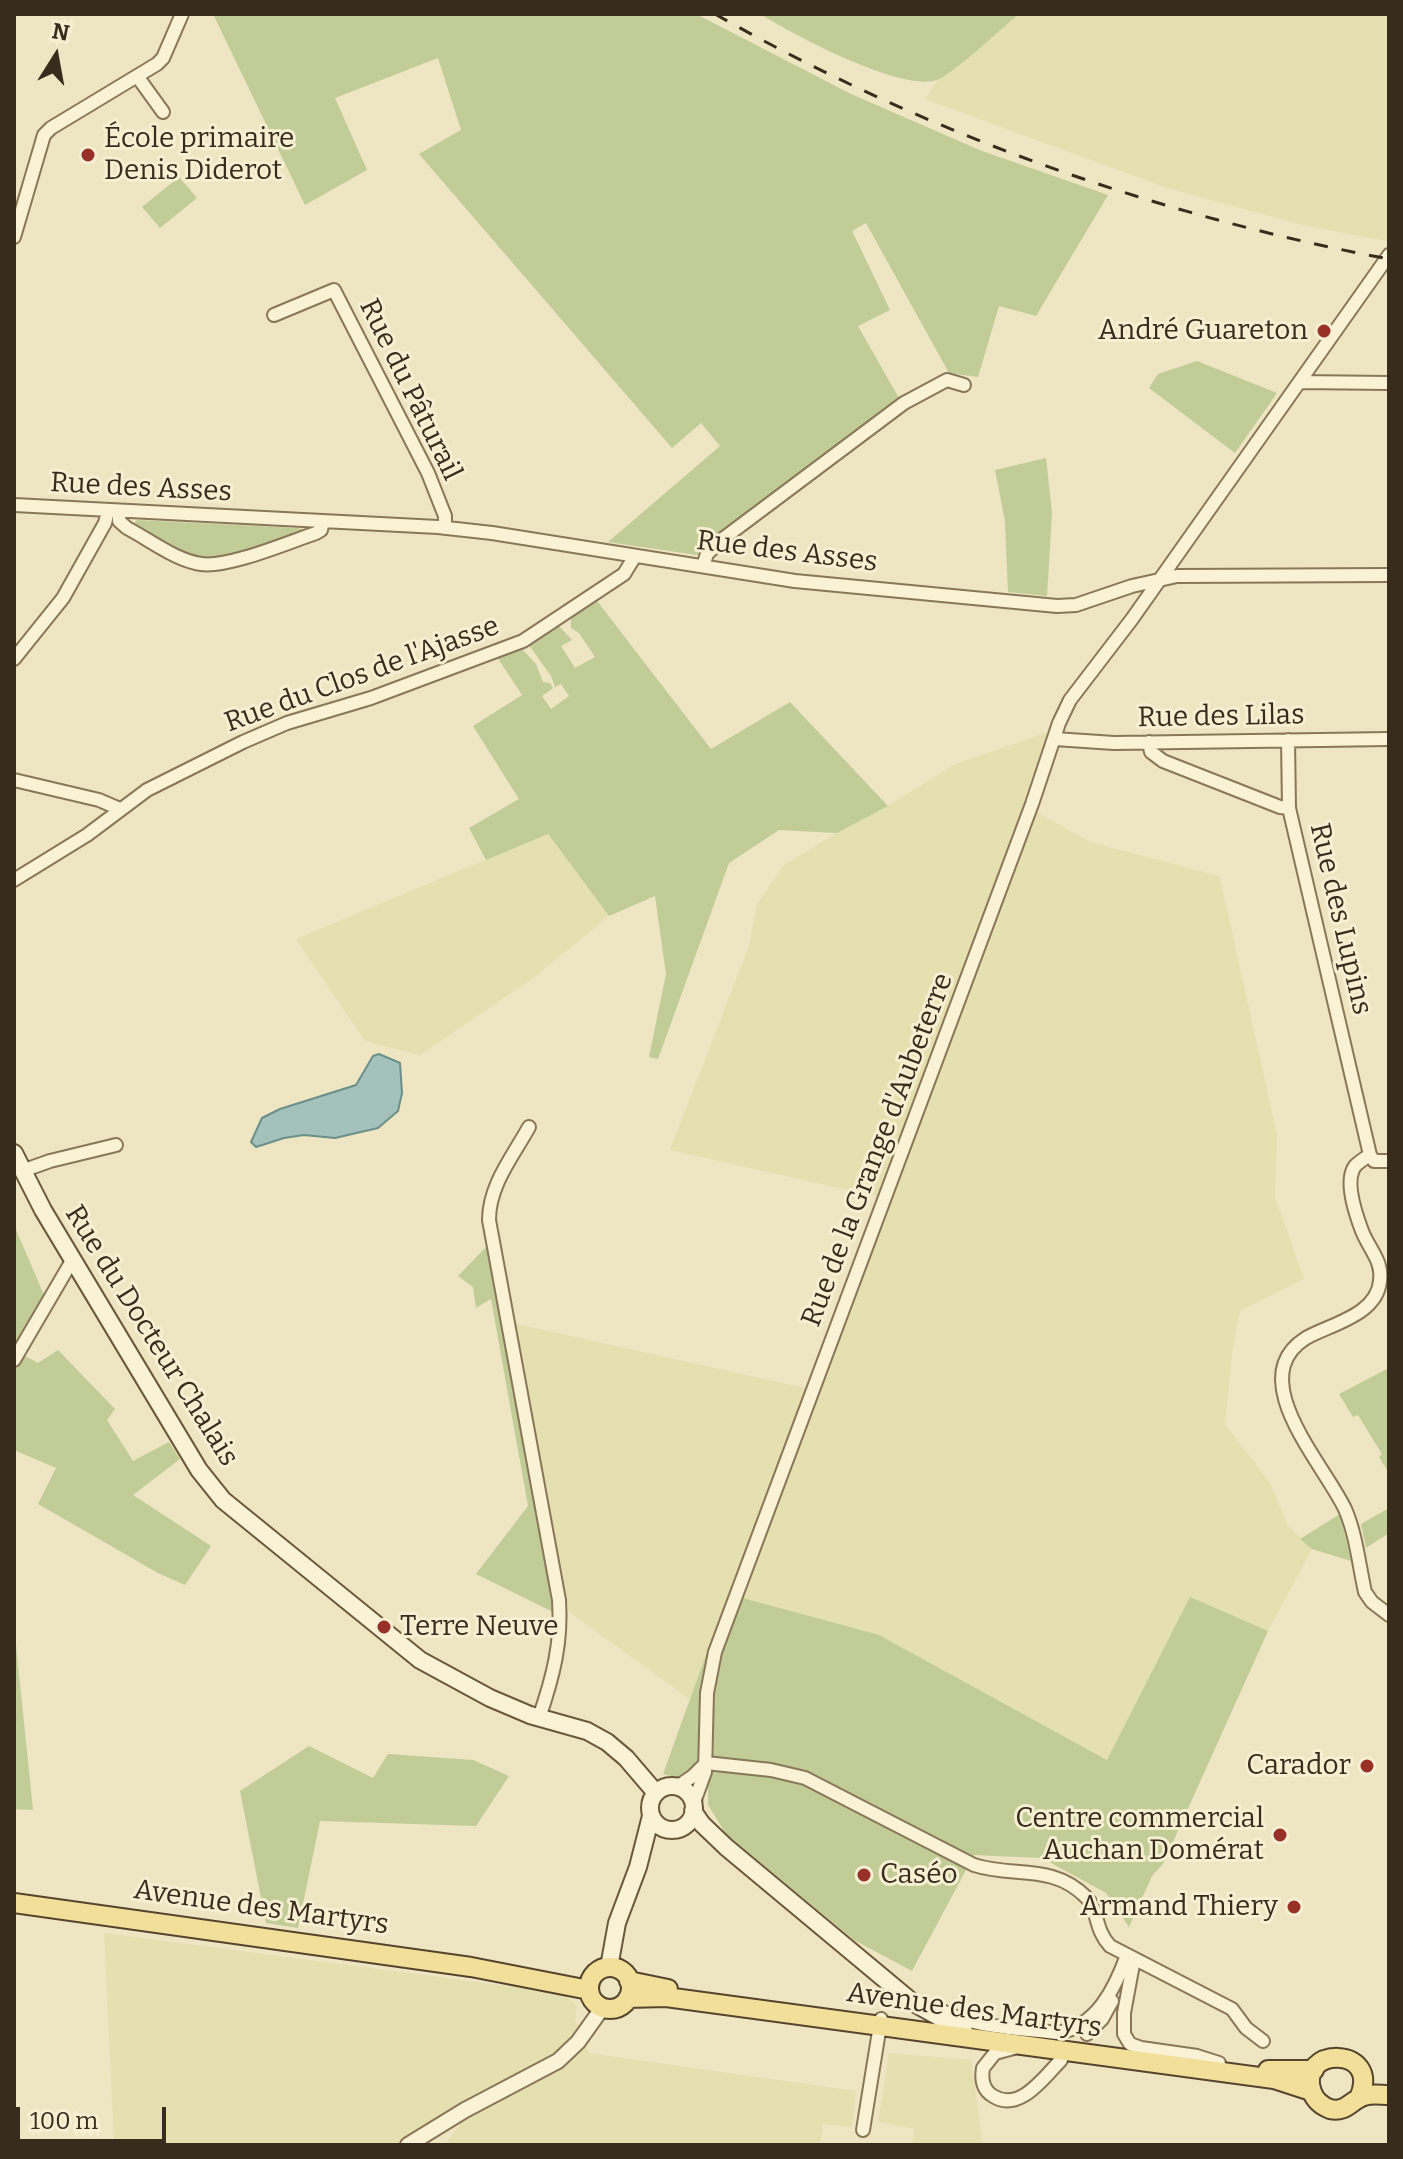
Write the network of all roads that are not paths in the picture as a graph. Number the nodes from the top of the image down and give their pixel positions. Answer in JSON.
{"nodes":[{"id":1,"x":182,"y":14,"type":"edge"},
{"id":2,"x":137,"y":76,"type":"junction"},
{"id":3,"x":163,"y":112,"type":"dead end"},
{"id":4,"x":14,"y":237,"type":"edge"},
{"id":5,"x":1387,"y":257,"type":"edge"},
{"id":6,"x":274,"y":315,"type":"dead end"},
{"id":7,"x":1301,"y":382,"type":"junction"},
{"id":8,"x":1389,"y":383,"type":"edge"},
{"id":9,"x":964,"y":385,"type":"dead end"},
{"id":10,"x":14,"y":505,"type":"edge"},
{"id":11,"x":114,"y":511,"type":"junction"},
{"id":12,"x":323,"y":521,"type":"junction"},
{"id":13,"x":445,"y":528,"type":"junction"},
{"id":14,"x":635,"y":556,"type":"junction"},
{"id":15,"x":703,"y":566,"type":"junction"},
{"id":16,"x":1389,"y":575,"type":"edge"},
{"id":17,"x":1159,"y":579,"type":"junction"},
{"id":18,"x":14,"y":659,"type":"edge"},
{"id":19,"x":1055,"y":739,"type":"junction"},
{"id":20,"x":1389,"y":739,"type":"edge"},
{"id":21,"x":1288,"y":740,"type":"junction"},
{"id":22,"x":1149,"y":742,"type":"junction"},
{"id":23,"x":14,"y":780,"type":"edge"},
{"id":24,"x":1289,"y":808,"type":"junction"},
{"id":25,"x":120,"y":809,"type":"junction"},
{"id":26,"x":14,"y":880,"type":"edge"},
{"id":27,"x":529,"y":1127,"type":"dead end"},
{"id":28,"x":116,"y":1145,"type":"dead end"},
{"id":29,"x":14,"y":1153,"type":"edge"},
{"id":30,"x":1370,"y":1155,"type":"junction"},
{"id":31,"x":1389,"y":1161,"type":"edge"},
{"id":32,"x":22,"y":1171,"type":"junction"},
{"id":33,"x":73,"y":1259,"type":"junction"},
{"id":34,"x":1383,"y":1296,"type":"edge"},
{"id":35,"x":14,"y":1360,"type":"edge"},
{"id":36,"x":1389,"y":1615,"type":"edge"},
{"id":37,"x":539,"y":1718,"type":"junction"},
{"id":38,"x":706,"y":1763,"type":"junction"},
{"id":39,"x":738,"y":1768,"type":"junction"},
{"id":40,"x":703,"y":1779,"type":"junction"},
{"id":41,"x":677,"y":1787,"type":"junction"},
{"id":42,"x":656,"y":1793,"type":"junction"},
{"id":43,"x":693,"y":1808,"type":"junction"},
{"id":44,"x":651,"y":1816,"type":"junction"},
{"id":45,"x":669,"y":1830,"type":"junction"},
{"id":46,"x":638,"y":1867,"type":"junction"},
{"id":47,"x":14,"y":1903,"type":"edge"},
{"id":48,"x":840,"y":1941,"type":"junction"},
{"id":49,"x":1130,"y":1957,"type":"junction"},
{"id":50,"x":609,"y":1967,"type":"junction"},
{"id":51,"x":591,"y":1983,"type":"junction"},
{"id":52,"x":1116,"y":1987,"type":"junction"},
{"id":53,"x":629,"y":1989,"type":"junction"},
{"id":54,"x":603,"y":2007,"type":"junction"},
{"id":55,"x":880,"y":2023,"type":"junction"},
{"id":56,"x":964,"y":2031,"type":"junction"},
{"id":57,"x":1087,"y":2034,"type":"dead end"},
{"id":58,"x":1263,"y":2041,"type":"dead end"},
{"id":59,"x":1044,"y":2048,"type":"junction"},
{"id":60,"x":1061,"y":2060,"type":"dead end"},
{"id":61,"x":1219,"y":2063,"type":"junction"},
{"id":62,"x":1314,"y":2070,"type":"junction"},
{"id":63,"x":1362,"y":2074,"type":"junction"},
{"id":64,"x":1389,"y":2084,"type":"edge"},
{"id":65,"x":1311,"y":2091,"type":"junction"},
{"id":66,"x":1389,"y":2095,"type":"edge"},
{"id":67,"x":1359,"y":2098,"type":"junction"},
{"id":68,"x":863,"y":2130,"type":"dead end"},
{"id":69,"x":408,"y":2145,"type":"edge"}],
"edges":[{"from":1,"to":2,"type":"street"},
{"from":2,"to":3,"type":"street"},
{"from":2,"to":4,"type":"street"},
{"from":5,"to":7,"type":"street"},
{"from":6,"to":13,"type":"street","name":"Rue du Pâturail"},
{"from":7,"to":8,"type":"street"},
{"from":7,"to":17,"type":"street"},
{"from":9,"to":15,"type":"street"},
{"from":10,"to":11,"type":"street","name":"Rue des Asses"},
{"from":11,"to":12,"type":"street","name":"Rue des Asses"},
{"from":11,"to":12,"type":"street"},
{"from":11,"to":18,"type":"street"},
{"from":12,"to":13,"type":"street","name":"Rue des Asses"},
{"from":13,"to":14,"type":"street","name":"Rue des Asses"},
{"from":14,"to":15,"type":"street","name":"Rue des Asses"},
{"from":14,"to":25,"type":"street","name":"Rue du Clos de l'Ajasse"},
{"from":15,"to":17,"type":"street","name":"Rue des Asses"},
{"from":16,"to":17,"type":"street","name":"Rue des Asses"},
{"from":17,"to":19,"type":"street","name":"Rue de la Grange d'Aubeterre"},
{"from":19,"to":22,"type":"street","name":"Rue des Lilas"},
{"from":19,"to":38,"type":"street","name":"Rue de la Grange d'Aubeterre"},
{"from":20,"to":21,"type":"street","name":"Rue des Lilas"},
{"from":21,"to":22,"type":"street","name":"Rue des Lilas"},
{"from":21,"to":24,"type":"street","name":"Rue des Lupins"},
{"from":22,"to":24,"type":"street"},
{"from":23,"to":25,"type":"street"},
{"from":24,"to":30,"type":"street","name":"Rue des Lupins"},
{"from":25,"to":26,"type":"street","name":"Rue du Clos de l'Ajasse"},
{"from":27,"to":37,"type":"street"},
{"from":28,"to":32,"type":"street"},
{"from":29,"to":32,"type":"main road","name":"Rue du Docteur Chalais"},
{"from":30,"to":31,"type":"street"},
{"from":30,"to":34,"type":"street"},
{"from":32,"to":33,"type":"main road","name":"Rue du Docteur Chalais"},
{"from":33,"to":35,"type":"street"},
{"from":33,"to":37,"type":"main road","name":"Rue du Docteur Chalais"},
{"from":34,"to":36,"type":"street"},
{"from":37,"to":42,"type":"main road","name":"Rue du Docteur Chalais"},
{"from":38,"to":39,"type":"street"},
{"from":38,"to":40,"type":"street","name":"Rue de la Grange d'Aubeterre"},
{"from":38,"to":41,"type":"street"},
{"from":39,"to":40,"type":"street"},
{"from":39,"to":49,"type":"street"},
{"from":40,"to":43,"type":"street","name":"Rue de la Grange d'Aubeterre"},
{"from":41,"to":42,"type":"main road"},
{"from":41,"to":43,"type":"main road"},
{"from":42,"to":44,"type":"main road"},
{"from":43,"to":45,"type":"main road"},
{"from":43,"to":48,"type":"main road"},
{"from":44,"to":45,"type":"main road"},
{"from":44,"to":46,"type":"main road"},
{"from":45,"to":46,"type":"main road"},
{"from":46,"to":50,"type":"main road"},
{"from":47,"to":51,"type":"main road","name":"Avenue des Martyrs"},
{"from":48,"to":52,"type":"street"},
{"from":48,"to":56,"type":"main road"},
{"from":49,"to":52,"type":"street"},
{"from":49,"to":58,"type":"street"},
{"from":49,"to":61,"type":"street"},
{"from":50,"to":51,"type":"main road"},
{"from":50,"to":53,"type":"main road"},
{"from":51,"to":54,"type":"main road"},
{"from":52,"to":57,"type":"street"},
{"from":53,"to":54,"type":"main road"},
{"from":53,"to":55,"type":"main road","name":"Avenue des Martyrs"},
{"from":54,"to":69,"type":"street"},
{"from":55,"to":56,"type":"main road","name":"Avenue des Martyrs"},
{"from":55,"to":59,"type":"main road","name":"Avenue des Martyrs"},
{"from":55,"to":68,"type":"street"},
{"from":56,"to":61,"type":"main road","name":"Avenue des Martyrs"},
{"from":59,"to":60,"type":"street"},
{"from":59,"to":65,"type":"main road","name":"Avenue des Martyrs"},
{"from":61,"to":62,"type":"main road","name":"Avenue des Martyrs"},
{"from":62,"to":63,"type":"main road"},
{"from":62,"to":65,"type":"main road"},
{"from":63,"to":64,"type":"main road"},
{"from":63,"to":67,"type":"main road"},
{"from":65,"to":67,"type":"main road"},
{"from":66,"to":67,"type":"main road"}]}
